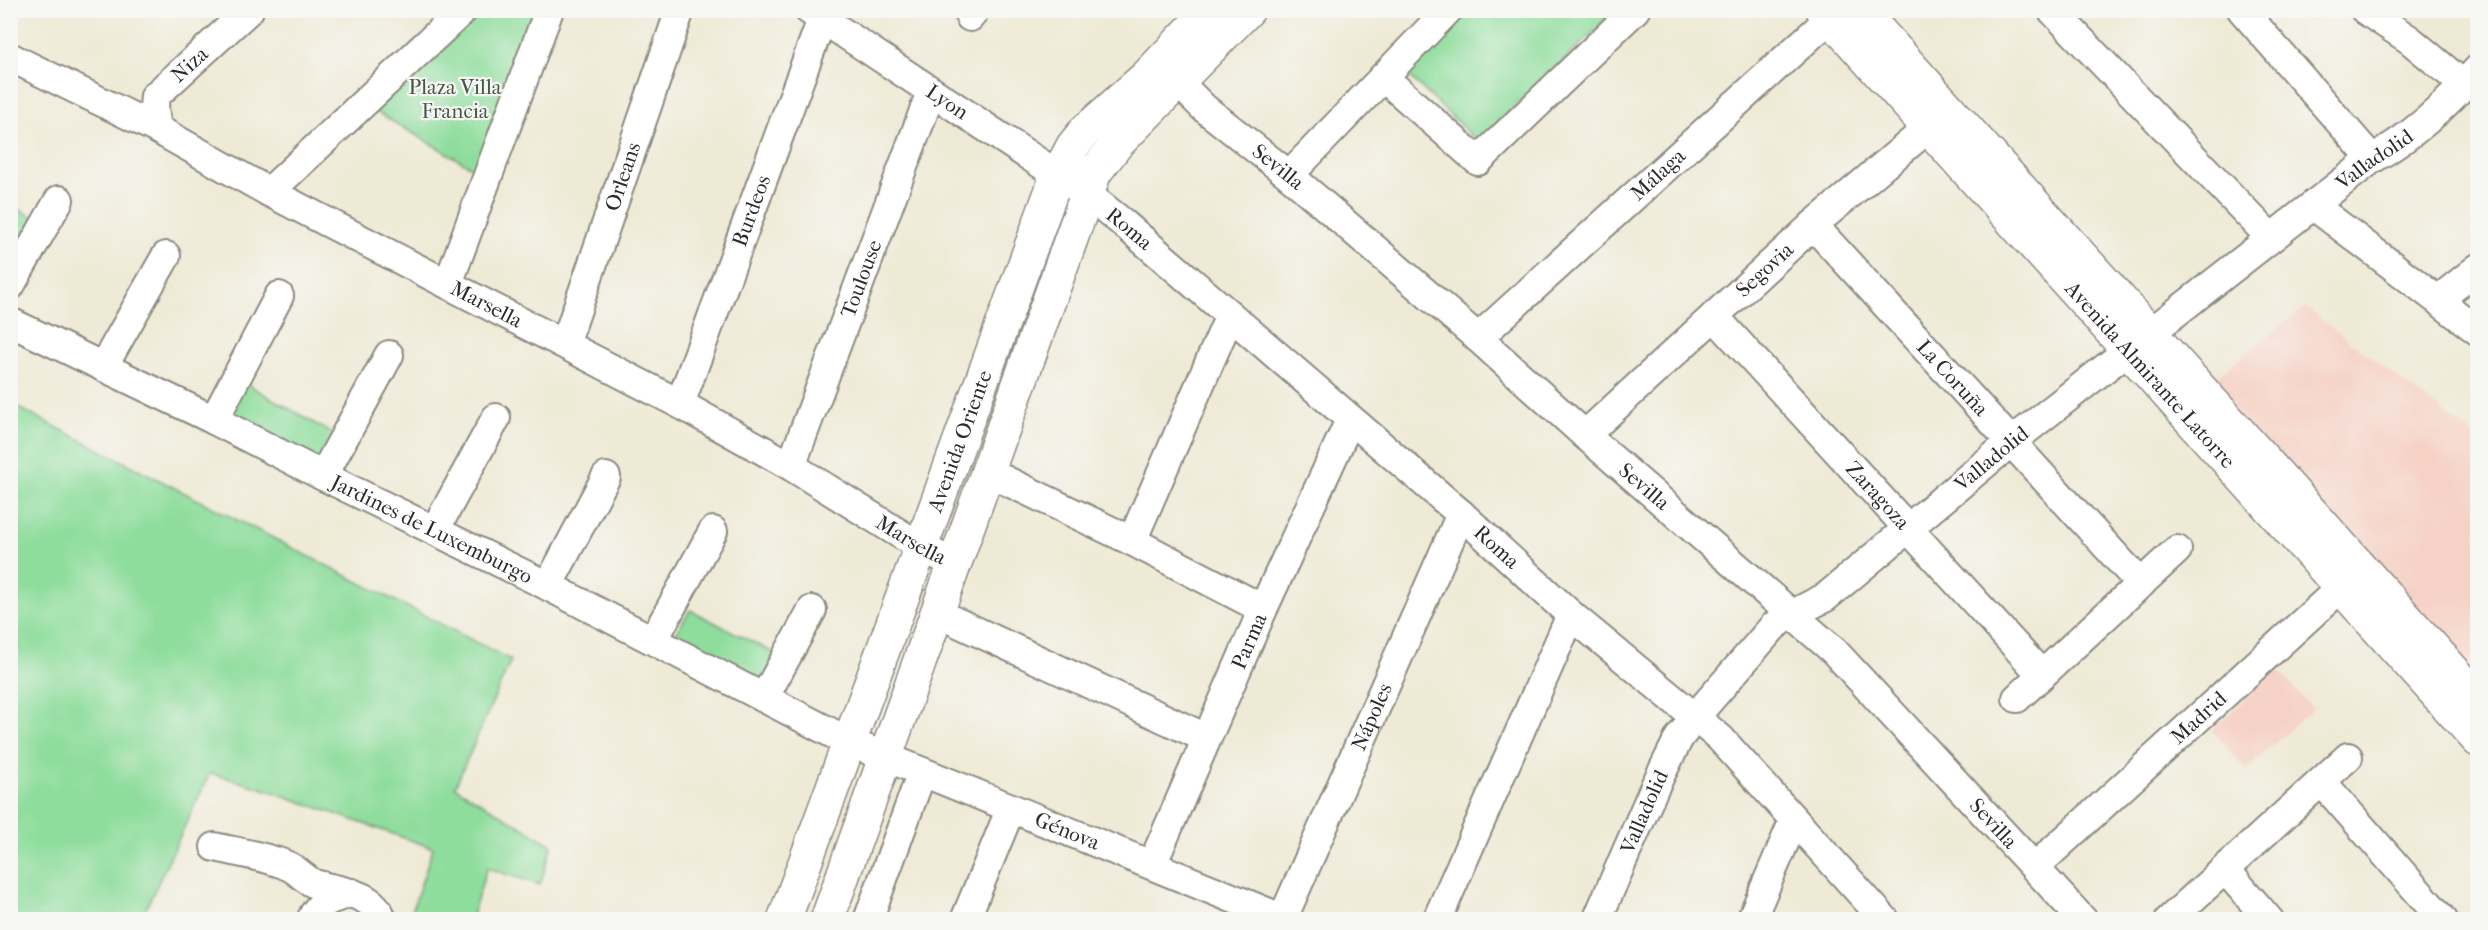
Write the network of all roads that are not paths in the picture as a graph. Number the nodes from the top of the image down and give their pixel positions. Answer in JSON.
{"nodes":[{"id":1,"x":249,"y":10,"type":"edge"},
{"id":2,"x":463,"y":10,"type":"edge"},
{"id":3,"x":549,"y":10,"type":"edge"},
{"id":4,"x":680,"y":10,"type":"edge"},
{"id":5,"x":1210,"y":10,"type":"edge"},
{"id":6,"x":1248,"y":10,"type":"edge"},
{"id":7,"x":1448,"y":10,"type":"edge"},
{"id":8,"x":2052,"y":10,"type":"edge"},
{"id":9,"x":2242,"y":10,"type":"edge"},
{"id":10,"x":2365,"y":10,"type":"edge"},
{"id":11,"x":1634,"y":11,"type":"edge"},
{"id":12,"x":1837,"y":12,"type":"edge"},
{"id":13,"x":815,"y":15,"type":"edge"},
{"id":14,"x":10,"y":57,"type":"edge"},
{"id":15,"x":1383,"y":77,"type":"junction"},
{"id":16,"x":2471,"y":77,"type":"edge"},
{"id":17,"x":1179,"y":83,"type":"junction"},
{"id":18,"x":931,"y":92,"type":"junction"},
{"id":19,"x":1939,"y":119,"type":"junction"},
{"id":20,"x":157,"y":129,"type":"junction"},
{"id":21,"x":2372,"y":159,"type":"junction"},
{"id":22,"x":1289,"y":175,"type":"junction"},
{"id":23,"x":1057,"y":176,"type":"junction"},
{"id":24,"x":269,"y":192,"type":"junction"},
{"id":25,"x":1088,"y":195,"type":"junction"},
{"id":26,"x":59,"y":200,"type":"dead end"},
{"id":27,"x":2314,"y":206,"type":"junction"},
{"id":28,"x":1813,"y":225,"type":"junction"},
{"id":29,"x":2271,"y":238,"type":"junction"},
{"id":30,"x":166,"y":256,"type":"dead end"},
{"id":31,"x":2478,"y":268,"type":"edge"},
{"id":32,"x":448,"y":284,"type":"junction"},
{"id":33,"x":10,"y":286,"type":"edge"},
{"id":34,"x":279,"y":296,"type":"dead end"},
{"id":35,"x":2438,"y":300,"type":"junction"},
{"id":36,"x":1230,"y":315,"type":"junction"},
{"id":37,"x":1714,"y":316,"type":"junction"},
{"id":38,"x":10,"y":322,"type":"edge"},
{"id":39,"x":2478,"y":331,"type":"edge"},
{"id":40,"x":1478,"y":339,"type":"junction"},
{"id":41,"x":2138,"y":341,"type":"junction"},
{"id":42,"x":565,"y":344,"type":"junction"},
{"id":43,"x":389,"y":355,"type":"dead end"},
{"id":44,"x":103,"y":367,"type":"junction"},
{"id":45,"x":680,"y":404,"type":"junction"},
{"id":46,"x":496,"y":418,"type":"dead end"},
{"id":47,"x":214,"y":420,"type":"junction"},
{"id":48,"x":1350,"y":420,"type":"junction"},
{"id":49,"x":1585,"y":435,"type":"junction"},
{"id":50,"x":2011,"y":442,"type":"junction"},
{"id":51,"x":791,"y":466,"type":"junction"},
{"id":52,"x":988,"y":472,"type":"junction"},
{"id":53,"x":323,"y":476,"type":"junction"},
{"id":54,"x":606,"y":477,"type":"dead end"},
{"id":55,"x":1461,"y":514,"type":"junction"},
{"id":56,"x":1909,"y":529,"type":"junction"},
{"id":57,"x":435,"y":530,"type":"junction"},
{"id":58,"x":713,"y":531,"type":"dead end"},
{"id":59,"x":1132,"y":541,"type":"junction"},
{"id":60,"x":921,"y":547,"type":"junction"},
{"id":61,"x":2177,"y":550,"type":"dead end"},
{"id":62,"x":955,"y":564,"type":"junction"},
{"id":63,"x":2351,"y":578,"type":"junction"},
{"id":64,"x":2141,"y":584,"type":"junction"},
{"id":65,"x":548,"y":586,"type":"junction"},
{"id":66,"x":1263,"y":609,"type":"junction"},
{"id":67,"x":812,"y":610,"type":"dead end"},
{"id":68,"x":937,"y":613,"type":"junction"},
{"id":69,"x":1793,"y":614,"type":"junction"},
{"id":70,"x":1571,"y":615,"type":"junction"},
{"id":71,"x":654,"y":639,"type":"junction"},
{"id":72,"x":2042,"y":675,"type":"junction"},
{"id":73,"x":764,"y":698,"type":"junction"},
{"id":74,"x":2017,"y":698,"type":"dead end"},
{"id":75,"x":2478,"y":698,"type":"edge"},
{"id":76,"x":1695,"y":717,"type":"junction"},
{"id":77,"x":1206,"y":738,"type":"junction"},
{"id":78,"x":2478,"y":740,"type":"edge"},
{"id":79,"x":849,"y":742,"type":"junction"},
{"id":80,"x":2348,"y":757,"type":"dead end"},
{"id":81,"x":885,"y":758,"type":"junction"},
{"id":82,"x":922,"y":772,"type":"junction"},
{"id":83,"x":2322,"y":782,"type":"junction"},
{"id":84,"x":1011,"y":808,"type":"junction"},
{"id":85,"x":1794,"y":820,"type":"junction"},
{"id":86,"x":215,"y":847,"type":"dead end"},
{"id":87,"x":1152,"y":865,"type":"junction"},
{"id":88,"x":2036,"y":866,"type":"junction"},
{"id":89,"x":2225,"y":868,"type":"junction"},
{"id":90,"x":313,"y":904,"type":"edge"},
{"id":91,"x":1284,"y":919,"type":"edge"},
{"id":92,"x":382,"y":920,"type":"edge"},
{"id":93,"x":784,"y":920,"type":"edge"},
{"id":94,"x":827,"y":920,"type":"edge"},
{"id":95,"x":868,"y":920,"type":"edge"},
{"id":96,"x":965,"y":920,"type":"edge"},
{"id":97,"x":1437,"y":920,"type":"edge"},
{"id":98,"x":1597,"y":920,"type":"edge"},
{"id":99,"x":1751,"y":920,"type":"edge"},
{"id":100,"x":1885,"y":920,"type":"edge"},
{"id":101,"x":2083,"y":920,"type":"edge"},
{"id":102,"x":2169,"y":920,"type":"edge"},
{"id":103,"x":2269,"y":920,"type":"edge"},
{"id":104,"x":2443,"y":920,"type":"edge"}],
"edges":[{"from":1,"to":20,"type":"street","name":"Niza"},
{"from":2,"to":24,"type":"street"},
{"from":3,"to":32,"type":"street"},
{"from":4,"to":42,"type":"street","name":"Orleans"},
{"from":5,"to":23,"type":"main road","name":"Avenida Oriente"},
{"from":6,"to":17,"type":"main road","name":"Avenida Oriente"},
{"from":7,"to":15,"type":"street"},
{"from":8,"to":29,"type":"street"},
{"from":9,"to":21,"type":"street"},
{"from":10,"to":16,"type":"street"},
{"from":11,"to":15,"type":"street"},
{"from":12,"to":19,"type":"main road","name":"Avenida Almirante Latorre"},
{"from":12,"to":40,"type":"street","name":"Málaga"},
{"from":13,"to":18,"type":"street","name":"Lyon"},
{"from":13,"to":45,"type":"street","name":"Burdeos"},
{"from":14,"to":20,"type":"street","name":"Marsella"},
{"from":15,"to":22,"type":"street"},
{"from":16,"to":21,"type":"street","name":"Valladolid"},
{"from":17,"to":22,"type":"street","name":"Sevilla"},
{"from":17,"to":25,"type":"main road","name":"Avenida Oriente"},
{"from":18,"to":23,"type":"street","name":"Lyon"},
{"from":18,"to":51,"type":"street","name":"Toulouse"},
{"from":19,"to":28,"type":"street","name":"Segovia"},
{"from":19,"to":41,"type":"main road","name":"Avenida Almirante Latorre"},
{"from":20,"to":24,"type":"street","name":"Marsella"},
{"from":21,"to":27,"type":"street","name":"Valladolid"},
{"from":22,"to":40,"type":"street","name":"Sevilla"},
{"from":23,"to":25,"type":"street","name":"Lyon"},
{"from":23,"to":60,"type":"main road","name":"Avenida Oriente"},
{"from":24,"to":32,"type":"street","name":"Marsella"},
{"from":25,"to":36,"type":"street","name":"Roma"},
{"from":25,"to":52,"type":"main road","name":"Avenida Oriente"},
{"from":26,"to":33,"type":"street"},
{"from":27,"to":29,"type":"street","name":"Valladolid"},
{"from":27,"to":35,"type":"street"},
{"from":28,"to":37,"type":"street","name":"Segovia"},
{"from":28,"to":50,"type":"street","name":"La Coruña"},
{"from":29,"to":41,"type":"street","name":"Valladolid"},
{"from":30,"to":44,"type":"street"},
{"from":31,"to":35,"type":"street"},
{"from":32,"to":42,"type":"street","name":"Marsella"},
{"from":34,"to":47,"type":"street"},
{"from":35,"to":39,"type":"street"},
{"from":36,"to":48,"type":"street","name":"Roma"},
{"from":36,"to":59,"type":"street"},
{"from":37,"to":49,"type":"street","name":"Segovia"},
{"from":37,"to":56,"type":"street","name":"Zaragoza"},
{"from":38,"to":44,"type":"street","name":"Jardines de Luxemburgo"},
{"from":40,"to":49,"type":"street","name":"Sevilla"},
{"from":41,"to":50,"type":"street","name":"Valladolid"},
{"from":41,"to":63,"type":"main road","name":"Avenida Almirante Latorre"},
{"from":42,"to":45,"type":"street","name":"Marsella"},
{"from":43,"to":53,"type":"street"},
{"from":44,"to":47,"type":"street","name":"Jardines de Luxemburgo"},
{"from":45,"to":51,"type":"street","name":"Marsella"},
{"from":46,"to":57,"type":"street"},
{"from":47,"to":53,"type":"street","name":"Jardines de Luxemburgo"},
{"from":48,"to":55,"type":"street","name":"Roma"},
{"from":48,"to":66,"type":"street","name":"Parma"},
{"from":49,"to":69,"type":"street","name":"Sevilla"},
{"from":50,"to":56,"type":"street","name":"Valladolid"},
{"from":50,"to":64,"type":"street","name":"La Coruña"},
{"from":51,"to":60,"type":"street","name":"Marsella"},
{"from":52,"to":59,"type":"street"},
{"from":52,"to":62,"type":"main road","name":"Avenida Oriente"},
{"from":53,"to":57,"type":"street","name":"Jardines de Luxemburgo"},
{"from":54,"to":65,"type":"street"},
{"from":55,"to":70,"type":"street","name":"Roma"},
{"from":55,"to":91,"type":"street","name":"Nápoles"},
{"from":56,"to":69,"type":"street","name":"Valladolid"},
{"from":56,"to":72,"type":"street","name":"Zaragoza"},
{"from":57,"to":65,"type":"street","name":"Jardines de Luxemburgo"},
{"from":58,"to":71,"type":"street"},
{"from":59,"to":66,"type":"street"},
{"from":60,"to":62,"type":"street","name":"Marsella"},
{"from":60,"to":79,"type":"main road","name":"Avenida Oriente"},
{"from":61,"to":64,"type":"street"},
{"from":62,"to":68,"type":"main road","name":"Avenida Oriente"},
{"from":63,"to":75,"type":"main road","name":"Avenida Almirante Latorre"},
{"from":63,"to":78,"type":"main road","name":"Avenida Almirante Latorre"},
{"from":63,"to":88,"type":"street","name":"Madrid"},
{"from":64,"to":72,"type":"street"},
{"from":65,"to":71,"type":"street","name":"Jardines de Luxemburgo"},
{"from":66,"to":77,"type":"street","name":"Parma"},
{"from":67,"to":73,"type":"street"},
{"from":68,"to":77,"type":"street"},
{"from":68,"to":81,"type":"main road","name":"Avenida Oriente"},
{"from":69,"to":76,"type":"street","name":"Valladolid"},
{"from":69,"to":88,"type":"street","name":"Sevilla"},
{"from":70,"to":76,"type":"street","name":"Roma"},
{"from":70,"to":97,"type":"street"},
{"from":71,"to":73,"type":"street","name":"Jardines de Luxemburgo"},
{"from":72,"to":74,"type":"street"},
{"from":73,"to":79,"type":"street","name":"Jardines de Luxemburgo"},
{"from":76,"to":85,"type":"street","name":"Roma"},
{"from":76,"to":98,"type":"street","name":"Valladolid"},
{"from":77,"to":87,"type":"street","name":"Parma"},
{"from":79,"to":81,"type":"street","name":"Génova"},
{"from":79,"to":93,"type":"main road","name":"Avenida Oriente"},
{"from":80,"to":83,"type":"street"},
{"from":81,"to":82,"type":"street","name":"Génova"},
{"from":81,"to":94,"type":"main road","name":"Avenida Oriente"},
{"from":82,"to":84,"type":"street","name":"Génova"},
{"from":82,"to":95,"type":"street"},
{"from":83,"to":89,"type":"street"},
{"from":83,"to":104,"type":"street"},
{"from":84,"to":87,"type":"street","name":"Génova"},
{"from":84,"to":96,"type":"street"},
{"from":85,"to":99,"type":"street"},
{"from":85,"to":100,"type":"street","name":"Roma"},
{"from":86,"to":90,"type":"street"},
{"from":87,"to":91,"type":"street","name":"Génova"},
{"from":88,"to":101,"type":"street","name":"Sevilla"},
{"from":89,"to":102,"type":"street"},
{"from":89,"to":103,"type":"street"},
{"from":90,"to":92,"type":"street"}]}
